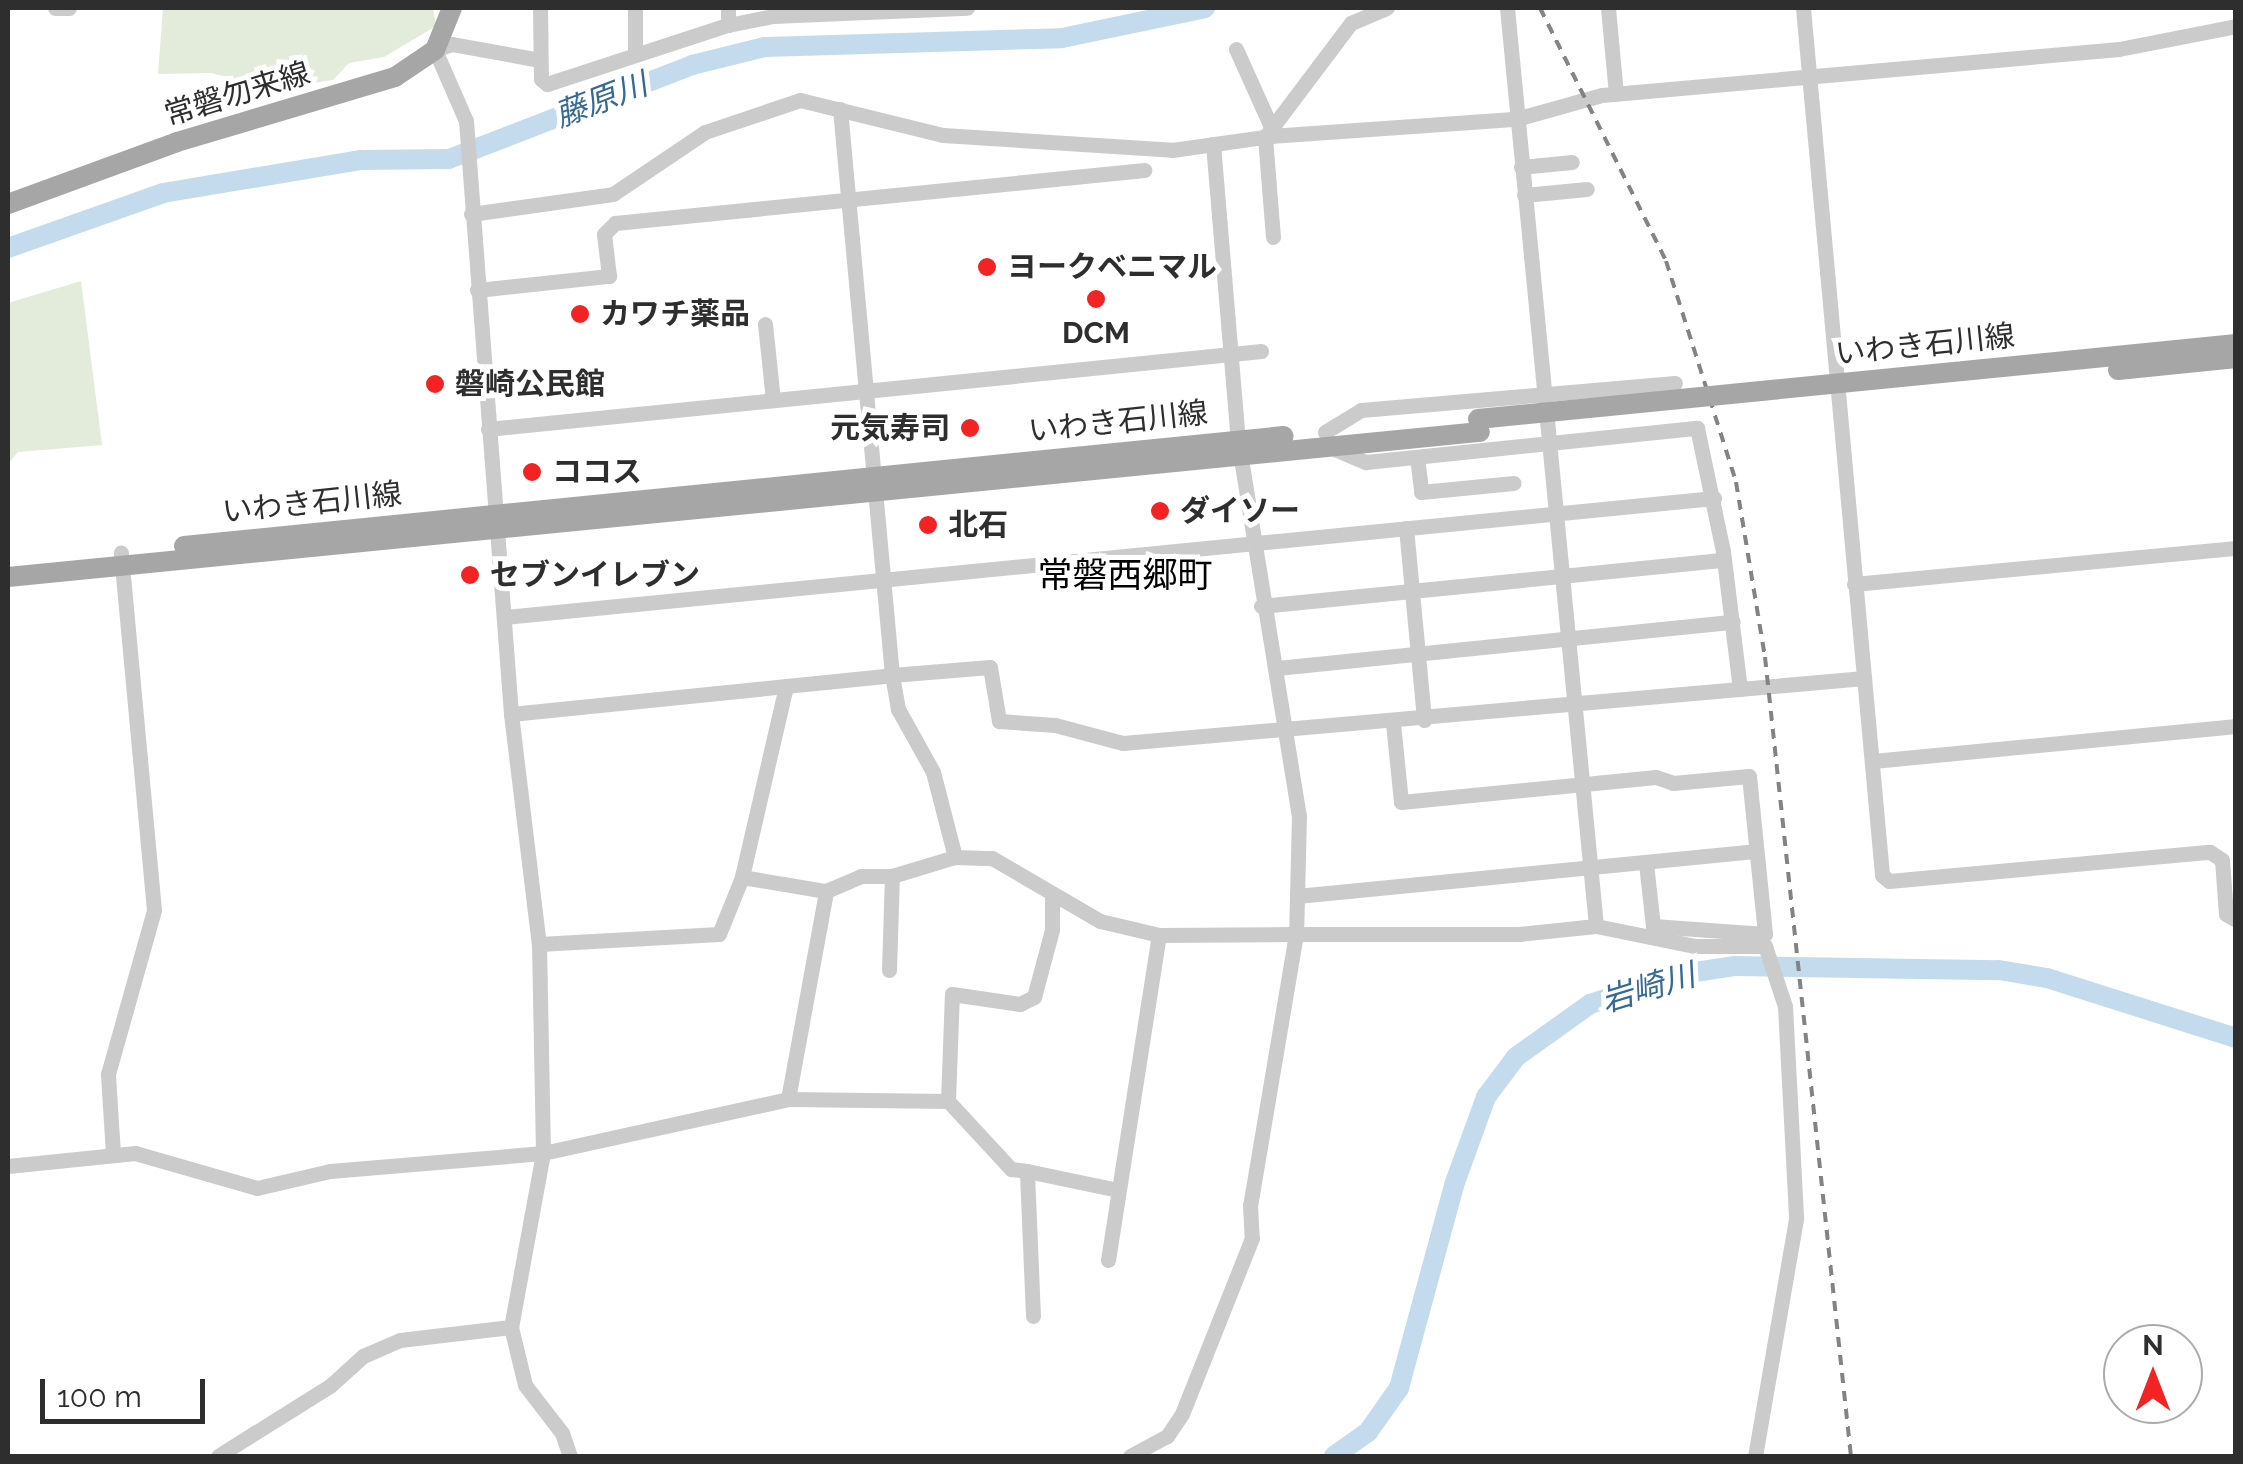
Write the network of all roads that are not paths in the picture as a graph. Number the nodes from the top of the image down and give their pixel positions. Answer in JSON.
{"nodes":[{"id":1,"x":55,"y":8,"type":"edge"},
{"id":2,"x":70,"y":8,"type":"edge"},
{"id":3,"x":452,"y":8,"type":"edge"},
{"id":4,"x":540,"y":8,"type":"edge"},
{"id":5,"x":634,"y":8,"type":"edge"},
{"id":6,"x":967,"y":8,"type":"edge"},
{"id":7,"x":1386,"y":8,"type":"edge"},
{"id":8,"x":1507,"y":8,"type":"edge"},
{"id":9,"x":1608,"y":8,"type":"edge"},
{"id":10,"x":1803,"y":8,"type":"edge"},
{"id":11,"x":728,"y":16,"type":"edge"},
{"id":12,"x":2236,"y":26,"type":"edge"},
{"id":13,"x":1236,"y":49,"type":"dead end"},
{"id":14,"x":435,"y":50,"type":"junction"},
{"id":15,"x":635,"y":54,"type":"junction"},
{"id":16,"x":540,"y":60,"type":"junction"},
{"id":17,"x":1807,"y":79,"type":"junction"},
{"id":18,"x":1616,"y":94,"type":"junction"},
{"id":19,"x":840,"y":109,"type":"junction"},
{"id":20,"x":1516,"y":118,"type":"junction"},
{"id":21,"x":1268,"y":133,"type":"junction"},
{"id":22,"x":1213,"y":144,"type":"junction"},
{"id":23,"x":1572,"y":162,"type":"dead end"},
{"id":24,"x":1521,"y":167,"type":"junction"},
{"id":25,"x":1144,"y":170,"type":"dead end"},
{"id":26,"x":1588,"y":190,"type":"dead end"},
{"id":27,"x":1524,"y":195,"type":"junction"},
{"id":28,"x":849,"y":200,"type":"junction"},
{"id":29,"x":8,"y":204,"type":"edge"},
{"id":30,"x":471,"y":214,"type":"junction"},
{"id":31,"x":1273,"y":238,"type":"dead end"},
{"id":32,"x":477,"y":290,"type":"junction"},
{"id":33,"x":766,"y":324,"type":"dead end"},
{"id":34,"x":2236,"y":344,"type":"edge"},
{"id":35,"x":1261,"y":351,"type":"dead end"},
{"id":36,"x":1230,"y":354,"type":"junction"},
{"id":37,"x":2236,"y":358,"type":"edge"},
{"id":38,"x":1675,"y":383,"type":"dead end"},
{"id":39,"x":866,"y":391,"type":"junction"},
{"id":40,"x":1544,"y":396,"type":"junction"},
{"id":41,"x":773,"y":400,"type":"junction"},
{"id":42,"x":1479,"y":426,"type":"junction"},
{"id":43,"x":488,"y":430,"type":"junction"},
{"id":44,"x":1327,"y":439,"type":"junction"},
{"id":45,"x":1548,"y":443,"type":"junction"},
{"id":46,"x":1241,"y":447,"type":"junction"},
{"id":47,"x":1417,"y":457,"type":"junction"},
{"id":48,"x":1514,"y":483,"type":"dead end"},
{"id":49,"x":875,"y":484,"type":"junction"},
{"id":50,"x":1714,"y":498,"type":"junction"},
{"id":51,"x":1556,"y":514,"type":"junction"},
{"id":52,"x":496,"y":523,"type":"junction"},
{"id":53,"x":1406,"y":528,"type":"junction"},
{"id":54,"x":1252,"y":543,"type":"junction"},
{"id":55,"x":2236,"y":548,"type":"edge"},
{"id":56,"x":121,"y":559,"type":"junction"},
{"id":57,"x":1724,"y":560,"type":"junction"},
{"id":58,"x":8,"y":564,"type":"edge"},
{"id":59,"x":1562,"y":576,"type":"junction"},
{"id":60,"x":8,"y":577,"type":"edge"},
{"id":61,"x":888,"y":579,"type":"junction"},
{"id":62,"x":1854,"y":584,"type":"junction"},
{"id":63,"x":1412,"y":592,"type":"junction"},
{"id":64,"x":1261,"y":606,"type":"junction"},
{"id":65,"x":504,"y":616,"type":"junction"},
{"id":66,"x":1733,"y":622,"type":"junction"},
{"id":67,"x":1568,"y":639,"type":"junction"},
{"id":68,"x":1418,"y":654,"type":"junction"},
{"id":69,"x":1277,"y":668,"type":"junction"},
{"id":70,"x":1864,"y":678,"type":"junction"},
{"id":71,"x":894,"y":679,"type":"junction"},
{"id":72,"x":786,"y":686,"type":"junction"},
{"id":73,"x":1740,"y":689,"type":"junction"},
{"id":74,"x":1574,"y":707,"type":"junction"},
{"id":75,"x":511,"y":714,"type":"junction"},
{"id":76,"x":1424,"y":720,"type":"junction"},
{"id":77,"x":1393,"y":723,"type":"junction"},
{"id":78,"x":2236,"y":726,"type":"edge"},
{"id":79,"x":1288,"y":731,"type":"junction"},
{"id":80,"x":1873,"y":761,"type":"junction"},
{"id":81,"x":1582,"y":784,"type":"junction"},
{"id":82,"x":1755,"y":851,"type":"junction"},
{"id":83,"x":954,"y":857,"type":"junction"},
{"id":84,"x":1646,"y":864,"type":"junction"},
{"id":85,"x":1590,"y":870,"type":"junction"},
{"id":86,"x":892,"y":876,"type":"junction"},
{"id":87,"x":742,"y":877,"type":"junction"},
{"id":88,"x":826,"y":891,"type":"junction"},
{"id":89,"x":1052,"y":896,"type":"junction"},
{"id":90,"x":1297,"y":896,"type":"junction"},
{"id":91,"x":2236,"y":920,"type":"edge"},
{"id":92,"x":1596,"y":926,"type":"junction"},
{"id":93,"x":1296,"y":934,"type":"junction"},
{"id":94,"x":1159,"y":935,"type":"junction"},
{"id":95,"x":539,"y":944,"type":"junction"},
{"id":96,"x":888,"y":970,"type":"dead end"},
{"id":97,"x":788,"y":1099,"type":"junction"},
{"id":98,"x":948,"y":1101,"type":"junction"},
{"id":99,"x":542,"y":1153,"type":"junction"},
{"id":100,"x":113,"y":1154,"type":"junction"},
{"id":101,"x":8,"y":1166,"type":"edge"},
{"id":102,"x":1027,"y":1171,"type":"junction"},
{"id":103,"x":1118,"y":1190,"type":"junction"},
{"id":104,"x":1108,"y":1260,"type":"dead end"},
{"id":105,"x":1032,"y":1316,"type":"dead end"},
{"id":106,"x":511,"y":1327,"type":"junction"},
{"id":107,"x":218,"y":1456,"type":"edge"},
{"id":108,"x":570,"y":1456,"type":"edge"},
{"id":109,"x":1130,"y":1456,"type":"edge"},
{"id":110,"x":1755,"y":1456,"type":"edge"}],
"edges":[{"from":1,"to":2,"type":"street"},
{"from":3,"to":14,"type":"main road"},
{"from":4,"to":16,"type":"street"},
{"from":5,"to":15,"type":"street"},
{"from":6,"to":11,"type":"street"},
{"from":7,"to":21,"type":"street"},
{"from":8,"to":20,"type":"street"},
{"from":9,"to":18,"type":"street"},
{"from":10,"to":17,"type":"street"},
{"from":11,"to":15,"type":"street"},
{"from":12,"to":17,"type":"street"},
{"from":13,"to":21,"type":"street"},
{"from":14,"to":16,"type":"street"},
{"from":14,"to":29,"type":"main road","name":"常磐勿来線"},
{"from":14,"to":30,"type":"street"},
{"from":15,"to":16,"type":"street"},
{"from":17,"to":18,"type":"street"},
{"from":17,"to":62,"type":"street"},
{"from":18,"to":20,"type":"street"},
{"from":19,"to":22,"type":"street"},
{"from":19,"to":28,"type":"street"},
{"from":19,"to":30,"type":"street"},
{"from":20,"to":21,"type":"street"},
{"from":20,"to":24,"type":"street"},
{"from":21,"to":22,"type":"street"},
{"from":21,"to":31,"type":"street"},
{"from":22,"to":36,"type":"street"},
{"from":23,"to":24,"type":"street"},
{"from":24,"to":27,"type":"street"},
{"from":25,"to":28,"type":"street"},
{"from":26,"to":27,"type":"street"},
{"from":27,"to":40,"type":"street"},
{"from":28,"to":32,"type":"street"},
{"from":28,"to":39,"type":"street"},
{"from":30,"to":32,"type":"street"},
{"from":32,"to":43,"type":"street"},
{"from":33,"to":41,"type":"street"},
{"from":34,"to":42,"type":"main road","name":"いわき石川線","bridge":true},
{"from":35,"to":36,"type":"street"},
{"from":36,"to":39,"type":"street"},
{"from":36,"to":46,"type":"street"},
{"from":37,"to":42,"type":"main road","name":"いわき石川線","bridge":true},
{"from":38,"to":40,"type":"street"},
{"from":39,"to":41,"type":"street"},
{"from":39,"to":49,"type":"street"},
{"from":40,"to":44,"type":"street"},
{"from":40,"to":45,"type":"street"},
{"from":41,"to":43,"type":"street"},
{"from":42,"to":44,"type":"main road","name":"いわき石川線"},
{"from":43,"to":52,"type":"street"},
{"from":44,"to":46,"type":"main road","name":"いわき石川線"},
{"from":44,"to":47,"type":"street"},
{"from":45,"to":47,"type":"street"},
{"from":45,"to":50,"type":"street"},
{"from":45,"to":51,"type":"street"},
{"from":46,"to":49,"type":"main road","name":"いわき石川線"},
{"from":46,"to":54,"type":"street"},
{"from":47,"to":48,"type":"street"},
{"from":49,"to":52,"type":"main road","name":"いわき石川線"},
{"from":49,"to":61,"type":"street"},
{"from":50,"to":51,"type":"street"},
{"from":50,"to":57,"type":"street"},
{"from":51,"to":53,"type":"street"},
{"from":51,"to":59,"type":"street"},
{"from":52,"to":56,"type":"main road","name":"いわき石川線"},
{"from":52,"to":65,"type":"street"},
{"from":53,"to":54,"type":"street"},
{"from":53,"to":63,"type":"street"},
{"from":54,"to":61,"type":"street"},
{"from":54,"to":64,"type":"street"},
{"from":55,"to":62,"type":"street"},
{"from":56,"to":58,"type":"main road","name":"いわき石川線"},
{"from":56,"to":60,"type":"main road","name":"いわき石川線"},
{"from":56,"to":100,"type":"street"},
{"from":57,"to":59,"type":"street"},
{"from":57,"to":66,"type":"street"},
{"from":59,"to":63,"type":"street"},
{"from":59,"to":67,"type":"street"},
{"from":61,"to":65,"type":"street"},
{"from":61,"to":71,"type":"street"},
{"from":62,"to":70,"type":"street"},
{"from":63,"to":64,"type":"street"},
{"from":63,"to":68,"type":"street"},
{"from":64,"to":69,"type":"street"},
{"from":65,"to":75,"type":"street"},
{"from":66,"to":67,"type":"street"},
{"from":66,"to":73,"type":"street"},
{"from":67,"to":68,"type":"street"},
{"from":67,"to":74,"type":"street"},
{"from":68,"to":69,"type":"street"},
{"from":68,"to":76,"type":"street"},
{"from":69,"to":79,"type":"street"},
{"from":70,"to":73,"type":"street"},
{"from":70,"to":80,"type":"street"},
{"from":71,"to":72,"type":"street"},
{"from":71,"to":79,"type":"street"},
{"from":71,"to":83,"type":"street"},
{"from":72,"to":75,"type":"street"},
{"from":72,"to":87,"type":"street"},
{"from":73,"to":74,"type":"street"},
{"from":74,"to":76,"type":"street"},
{"from":74,"to":81,"type":"street"},
{"from":75,"to":95,"type":"street"},
{"from":76,"to":77,"type":"street"},
{"from":77,"to":79,"type":"street"},
{"from":77,"to":81,"type":"street"},
{"from":78,"to":80,"type":"street"},
{"from":79,"to":90,"type":"street"},
{"from":80,"to":91,"type":"street"},
{"from":81,"to":82,"type":"street"},
{"from":81,"to":85,"type":"street"},
{"from":82,"to":84,"type":"street"},
{"from":82,"to":84,"type":"street"},
{"from":83,"to":86,"type":"street"},
{"from":83,"to":89,"type":"street"},
{"from":84,"to":85,"type":"street"},
{"from":85,"to":90,"type":"street"},
{"from":85,"to":92,"type":"street"},
{"from":86,"to":88,"type":"street"},
{"from":86,"to":96,"type":"street"},
{"from":87,"to":88,"type":"street"},
{"from":87,"to":95,"type":"street"},
{"from":88,"to":97,"type":"street"},
{"from":89,"to":94,"type":"street"},
{"from":89,"to":98,"type":"street"},
{"from":90,"to":93,"type":"street"},
{"from":92,"to":93,"type":"street"},
{"from":92,"to":110,"type":"street"},
{"from":93,"to":94,"type":"street"},
{"from":93,"to":109,"type":"street"},
{"from":94,"to":103,"type":"street"},
{"from":95,"to":99,"type":"street"},
{"from":97,"to":98,"type":"street"},
{"from":97,"to":99,"type":"street"},
{"from":98,"to":102,"type":"street"},
{"from":99,"to":100,"type":"street"},
{"from":99,"to":106,"type":"street"},
{"from":100,"to":101,"type":"street"},
{"from":102,"to":103,"type":"street"},
{"from":102,"to":105,"type":"street"},
{"from":103,"to":104,"type":"street"},
{"from":106,"to":107,"type":"street"},
{"from":106,"to":108,"type":"street"}]}
